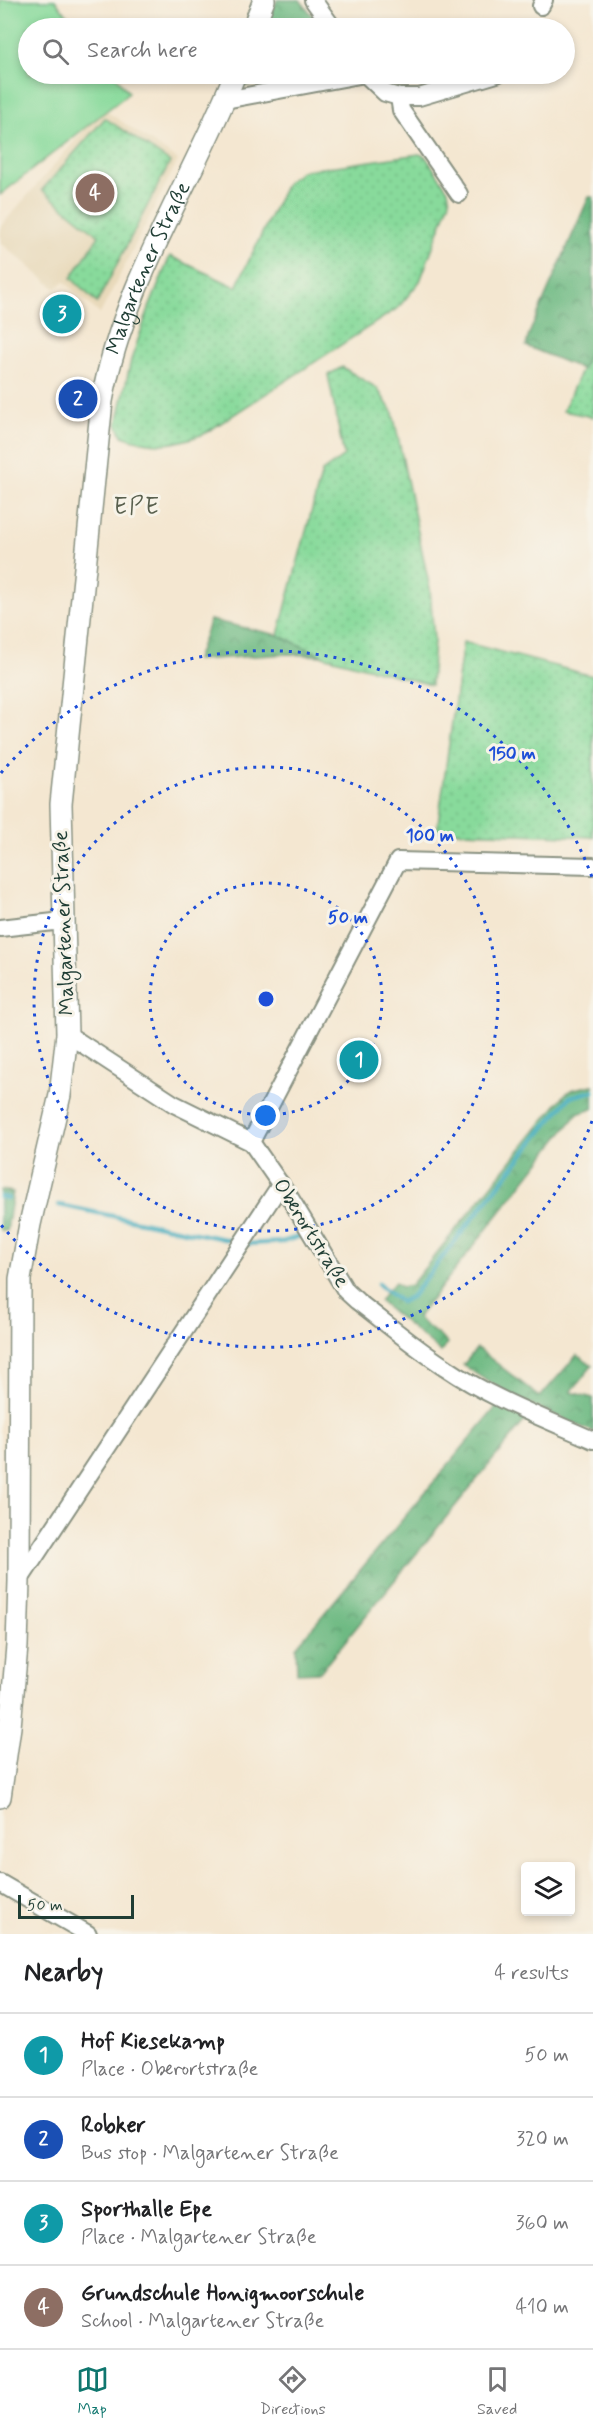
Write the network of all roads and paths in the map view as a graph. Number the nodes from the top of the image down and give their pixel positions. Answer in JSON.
{"nodes":[{"id":1,"x":264,"y":0,"type":"edge"},
{"id":2,"x":313,"y":0,"type":"edge"},
{"id":3,"x":257,"y":18,"type":"edge"},
{"id":4,"x":326,"y":18,"type":"edge"},
{"id":5,"x":231,"y":84,"type":"edge"},
{"id":6,"x":311,"y":84,"type":"edge"},
{"id":7,"x":376,"y":84,"type":"edge"},
{"id":8,"x":463,"y":84,"type":"edge"},
{"id":9,"x":399,"y":97,"type":"junction"},
{"id":10,"x":225,"y":100,"type":"junction"},
{"id":11,"x":459,"y":194,"type":"dead end"},
{"id":12,"x":593,"y":866,"type":"edge"},
{"id":13,"x":63,"y":921,"type":"junction"},
{"id":14,"x":0,"y":928,"type":"edge"},
{"id":15,"x":67,"y":1034,"type":"junction"},
{"id":16,"x":251,"y":1142,"type":"junction"},
{"id":17,"x":281,"y":1184,"type":"junction"},
{"id":18,"x":593,"y":1440,"type":"edge"},
{"id":19,"x":19,"y":1581,"type":"junction"},
{"id":20,"x":0,"y":1797,"type":"edge"},
{"id":21,"x":0,"y":1884,"type":"edge"},
{"id":22,"x":88,"y":1934,"type":"edge"}],
"edges":[{"from":1,"to":3,"type":"street"},
{"from":2,"to":4,"type":"street"},
{"from":5,"to":10,"type":"street","name":"Malgartener Straße"},
{"from":6,"to":10,"type":"street"},
{"from":7,"to":9,"type":"street"},
{"from":8,"to":9,"type":"street"},
{"from":9,"to":11,"type":"street"},
{"from":10,"to":13,"type":"street","name":"Malgartener Straße"},
{"from":12,"to":16,"type":"street"},
{"from":13,"to":14,"type":"street"},
{"from":13,"to":15,"type":"street","name":"Malgartener Straße"},
{"from":15,"to":16,"type":"street","name":"Oberortstraße"},
{"from":15,"to":19,"type":"street","name":"Malgartener Straße"},
{"from":16,"to":17,"type":"street","name":"Oberortstraße"},
{"from":17,"to":18,"type":"street","name":"Oberortstraße"},
{"from":17,"to":19,"type":"street"},
{"from":19,"to":20,"type":"street","name":"Malgartener Straße"},
{"from":21,"to":22,"type":"street"}]}
